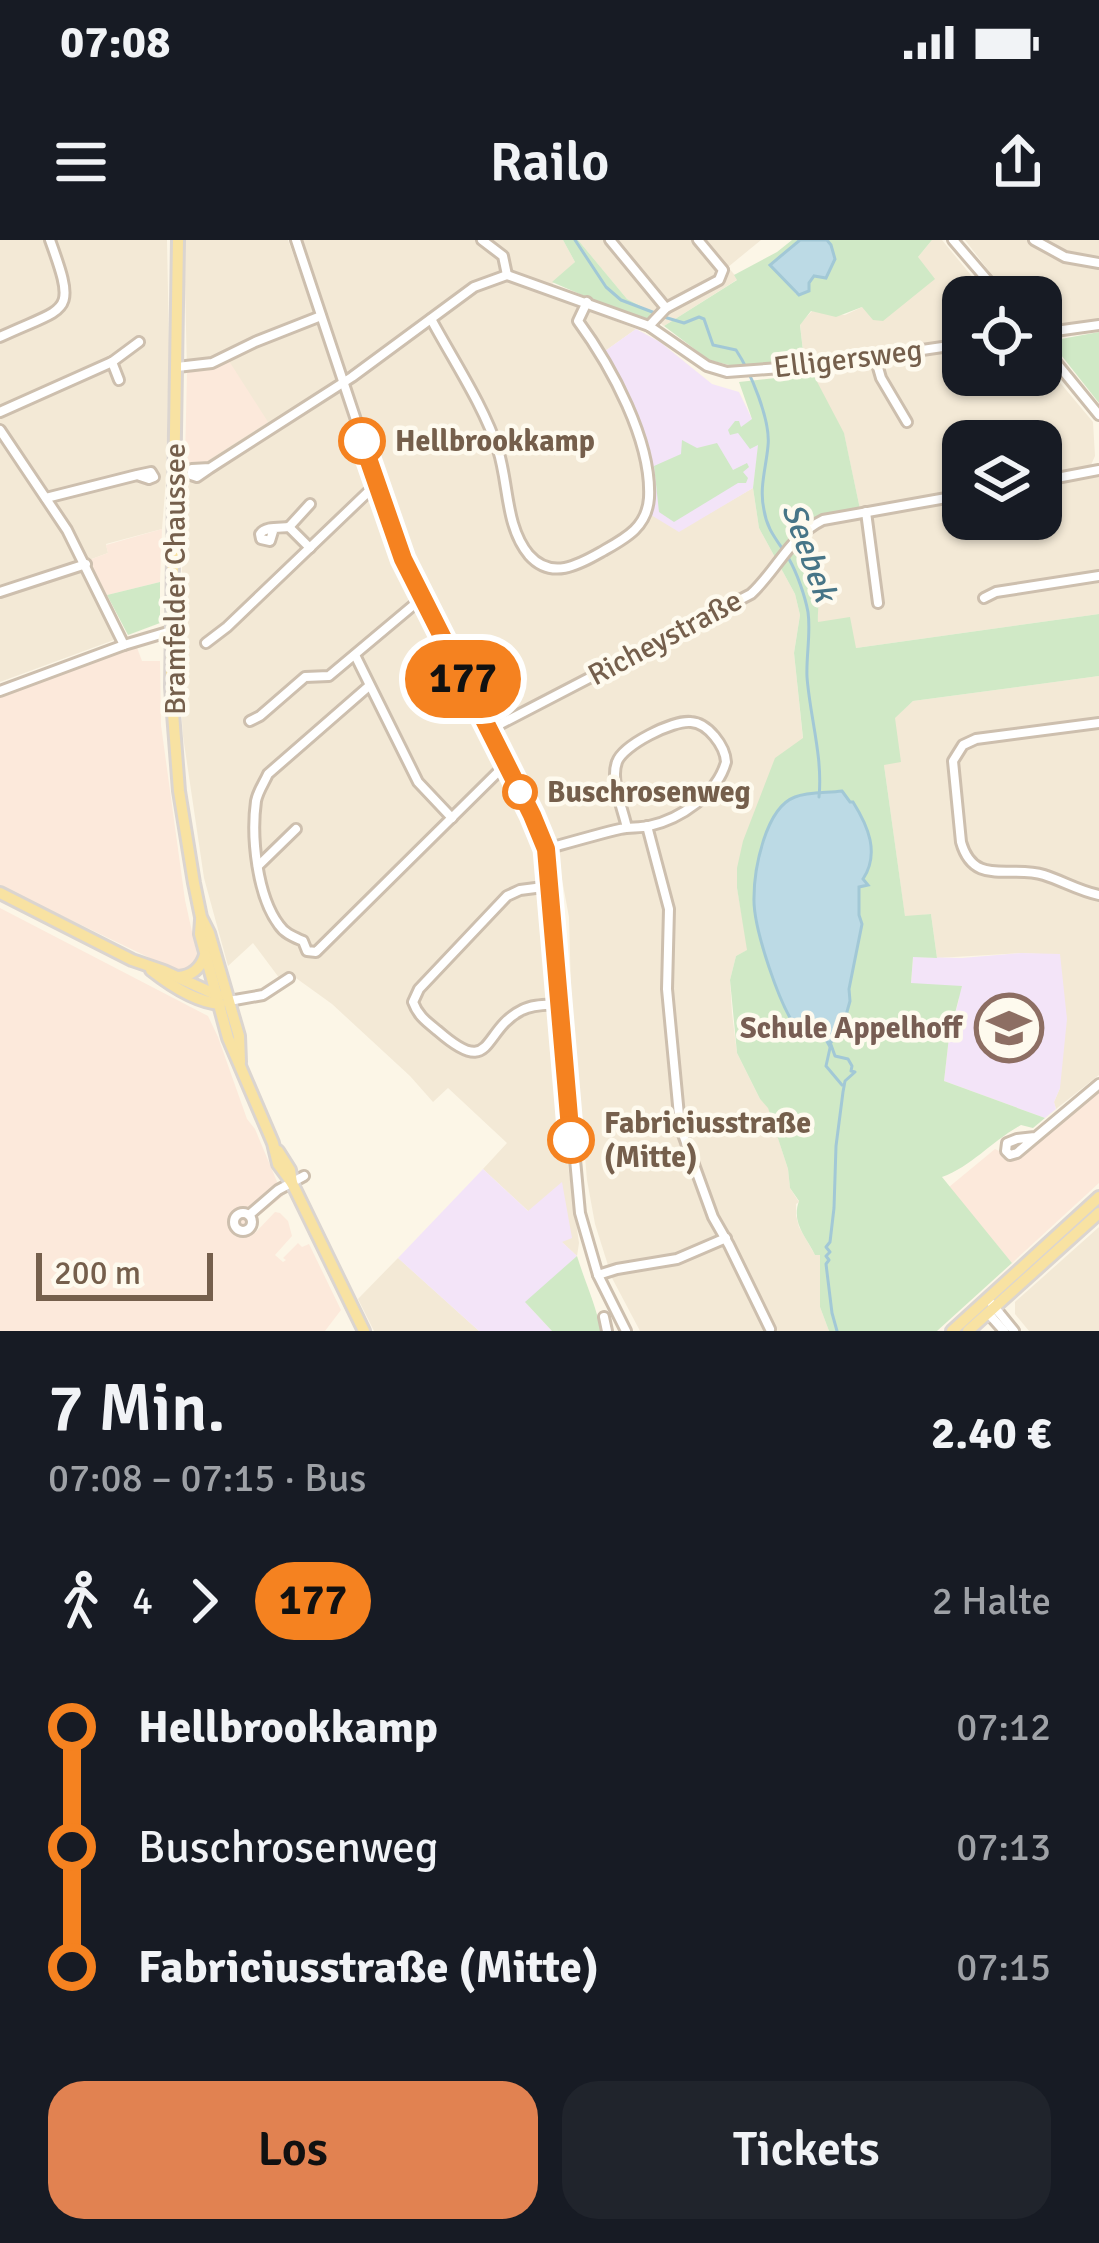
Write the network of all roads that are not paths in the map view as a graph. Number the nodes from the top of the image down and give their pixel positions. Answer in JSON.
{"nodes":[{"id":1,"x":50,"y":240,"type":"edge"},
{"id":2,"x":178,"y":240,"type":"edge"},
{"id":3,"x":296,"y":240,"type":"edge"},
{"id":4,"x":482,"y":240,"type":"edge"},
{"id":5,"x":610,"y":240,"type":"edge"},
{"id":6,"x":698,"y":240,"type":"edge"},
{"id":7,"x":953,"y":240,"type":"edge"},
{"id":8,"x":1034,"y":240,"type":"edge"},
{"id":9,"x":1099,"y":262,"type":"edge"},
{"id":10,"x":507,"y":275,"type":"junction"},
{"id":11,"x":984,"y":276,"type":"edge"},
{"id":12,"x":587,"y":302,"type":"junction"},
{"id":13,"x":661,"y":312,"type":"junction"},
{"id":14,"x":321,"y":316,"type":"junction"},
{"id":15,"x":431,"y":319,"type":"junction"},
{"id":16,"x":1099,"y":325,"type":"edge"},
{"id":17,"x":649,"y":326,"type":"junction"},
{"id":18,"x":1062,"y":330,"type":"edge"},
{"id":19,"x":0,"y":338,"type":"edge"},
{"id":20,"x":139,"y":342,"type":"dead end"},
{"id":21,"x":942,"y":347,"type":"edge"},
{"id":22,"x":875,"y":357,"type":"junction"},
{"id":23,"x":112,"y":362,"type":"junction"},
{"id":24,"x":177,"y":367,"type":"junction"},
{"id":25,"x":1062,"y":370,"type":"edge"},
{"id":26,"x":119,"y":380,"type":"dead end"},
{"id":27,"x":343,"y":383,"type":"junction"},
{"id":28,"x":0,"y":412,"type":"edge"},
{"id":29,"x":1099,"y":415,"type":"edge"},
{"id":30,"x":907,"y":422,"type":"dead end"},
{"id":31,"x":0,"y":430,"type":"edge"},
{"id":32,"x":210,"y":468,"type":"dead end"},
{"id":33,"x":1099,"y":470,"type":"edge"},
{"id":34,"x":137,"y":475,"type":"dead end"},
{"id":35,"x":1062,"y":477,"type":"edge"},
{"id":36,"x":377,"y":488,"type":"junction"},
{"id":37,"x":46,"y":498,"type":"junction"},
{"id":38,"x":942,"y":499,"type":"edge"},
{"id":39,"x":310,"y":504,"type":"dead end"},
{"id":40,"x":866,"y":512,"type":"junction"},
{"id":41,"x":289,"y":526,"type":"junction"},
{"id":42,"x":274,"y":528,"type":"dead end"},
{"id":43,"x":310,"y":548,"type":"junction"},
{"id":44,"x":86,"y":564,"type":"junction"},
{"id":45,"x":1099,"y":576,"type":"edge"},
{"id":46,"x":0,"y":592,"type":"edge"},
{"id":47,"x":422,"y":598,"type":"junction"},
{"id":48,"x":984,"y":598,"type":"dead end"},
{"id":49,"x":878,"y":603,"type":"dead end"},
{"id":50,"x":172,"y":631,"type":"junction"},
{"id":51,"x":206,"y":643,"type":"dead end"},
{"id":52,"x":124,"y":645,"type":"junction"},
{"id":53,"x":355,"y":655,"type":"junction"},
{"id":54,"x":369,"y":686,"type":"junction"},
{"id":55,"x":0,"y":691,"type":"edge"},
{"id":56,"x":250,"y":721,"type":"dead end"},
{"id":57,"x":1099,"y":723,"type":"edge"},
{"id":58,"x":488,"y":730,"type":"junction"},
{"id":59,"x":507,"y":766,"type":"junction"},
{"id":60,"x":452,"y":818,"type":"junction"},
{"id":61,"x":647,"y":826,"type":"junction"},
{"id":62,"x":627,"y":828,"type":"junction"},
{"id":63,"x":296,"y":830,"type":"dead end"},
{"id":64,"x":546,"y":849,"type":"junction"},
{"id":65,"x":257,"y":867,"type":"junction"},
{"id":66,"x":551,"y":886,"type":"junction"},
{"id":67,"x":0,"y":893,"type":"edge"},
{"id":68,"x":1099,"y":895,"type":"edge"},
{"id":69,"x":201,"y":917,"type":"junction"},
{"id":70,"x":205,"y":956,"type":"junction"},
{"id":71,"x":148,"y":968,"type":"junction"},
{"id":72,"x":178,"y":977,"type":"junction"},
{"id":73,"x":289,"y":978,"type":"dead end"},
{"id":74,"x":220,"y":1000,"type":"junction"},
{"id":75,"x":560,"y":1004,"type":"junction"},
{"id":76,"x":1099,"y":1084,"type":"edge"},
{"id":77,"x":1035,"y":1137,"type":"dead end"},
{"id":78,"x":304,"y":1176,"type":"dead end"},
{"id":79,"x":292,"y":1183,"type":"junction"},
{"id":80,"x":1099,"y":1197,"type":"edge"},
{"id":81,"x":1099,"y":1213,"type":"edge"},
{"id":82,"x":249,"y":1215,"type":"dead end"},
{"id":83,"x":726,"y":1238,"type":"junction"},
{"id":84,"x":598,"y":1275,"type":"junction"},
{"id":85,"x":989,"y":1307,"type":"junction"},
{"id":86,"x":604,"y":1317,"type":"dead end"},
{"id":87,"x":785,"y":1322,"type":"dead end"},
{"id":88,"x":767,"y":1330,"type":"edge"},
{"id":89,"x":364,"y":1331,"type":"edge"},
{"id":90,"x":607,"y":1331,"type":"edge"},
{"id":91,"x":626,"y":1331,"type":"edge"},
{"id":92,"x":952,"y":1331,"type":"edge"},
{"id":93,"x":968,"y":1331,"type":"edge"},
{"id":94,"x":1004,"y":1331,"type":"edge"},
{"id":95,"x":1014,"y":1331,"type":"edge"}],
"edges":[{"from":1,"to":19,"type":"street"},
{"from":2,"to":24,"type":"main road","name":"Bramfelder Chaussee"},
{"from":3,"to":14,"type":"street"},
{"from":4,"to":10,"type":"street"},
{"from":5,"to":13,"type":"street"},
{"from":6,"to":13,"type":"street"},
{"from":7,"to":11,"type":"street"},
{"from":8,"to":9,"type":"street"},
{"from":10,"to":12,"type":"street"},
{"from":10,"to":15,"type":"street"},
{"from":12,"to":15,"type":"street"},
{"from":12,"to":17,"type":"street"},
{"from":13,"to":17,"type":"street"},
{"from":14,"to":24,"type":"street"},
{"from":14,"to":27,"type":"street"},
{"from":15,"to":27,"type":"street"},
{"from":16,"to":18,"type":"street"},
{"from":17,"to":22,"type":"street","name":"Elligersweg"},
{"from":20,"to":23,"type":"street"},
{"from":21,"to":22,"type":"street","name":"Elligersweg"},
{"from":22,"to":30,"type":"street"},
{"from":23,"to":26,"type":"street"},
{"from":23,"to":28,"type":"street"},
{"from":24,"to":50,"type":"main road","name":"Bramfelder Chaussee"},
{"from":25,"to":29,"type":"street"},
{"from":27,"to":32,"type":"street"},
{"from":27,"to":36,"type":"street"},
{"from":31,"to":37,"type":"street"},
{"from":33,"to":35,"type":"street"},
{"from":34,"to":37,"type":"street"},
{"from":36,"to":43,"type":"street"},
{"from":36,"to":47,"type":"street"},
{"from":37,"to":44,"type":"street"},
{"from":38,"to":40,"type":"street","name":"Richeystraße"},
{"from":39,"to":41,"type":"street"},
{"from":40,"to":49,"type":"street"},
{"from":40,"to":58,"type":"street","name":"Richeystraße"},
{"from":41,"to":42,"type":"street"},
{"from":41,"to":43,"type":"street"},
{"from":43,"to":51,"type":"street"},
{"from":44,"to":46,"type":"street"},
{"from":44,"to":52,"type":"street"},
{"from":45,"to":48,"type":"street"},
{"from":47,"to":53,"type":"street"},
{"from":47,"to":58,"type":"street"},
{"from":50,"to":52,"type":"street"},
{"from":50,"to":69,"type":"main road","name":"Bramfelder Chaussee"},
{"from":52,"to":55,"type":"street"},
{"from":53,"to":54,"type":"street"},
{"from":53,"to":56,"type":"street"},
{"from":54,"to":60,"type":"street"},
{"from":54,"to":65,"type":"street"},
{"from":57,"to":68,"type":"street"},
{"from":58,"to":59,"type":"street"},
{"from":59,"to":60,"type":"street"},
{"from":59,"to":64,"type":"street"},
{"from":60,"to":65,"type":"street"},
{"from":61,"to":62,"type":"street"},
{"from":61,"to":62,"type":"street"},
{"from":61,"to":83,"type":"street"},
{"from":62,"to":64,"type":"street"},
{"from":63,"to":65,"type":"street"},
{"from":64,"to":66,"type":"street"},
{"from":66,"to":75,"type":"street"},
{"from":66,"to":75,"type":"street"},
{"from":67,"to":71,"type":"main road"},
{"from":69,"to":70,"type":"main road","name":"Bramfelder Chaussee"},
{"from":69,"to":74,"type":"main road","name":"Bramfelder Chaussee"},
{"from":70,"to":72,"type":"main road"},
{"from":70,"to":74,"type":"main road","name":"Bramfelder Chaussee"},
{"from":71,"to":72,"type":"main road"},
{"from":71,"to":74,"type":"main road"},
{"from":72,"to":74,"type":"main road"},
{"from":73,"to":74,"type":"street"},
{"from":74,"to":79,"type":"main road","name":"Bramfelder Chaussee"},
{"from":75,"to":84,"type":"street"},
{"from":76,"to":77,"type":"street"},
{"from":78,"to":79,"type":"street"},
{"from":79,"to":82,"type":"street"},
{"from":79,"to":89,"type":"main road","name":"Bramfelder Chaussee"},
{"from":80,"to":85,"type":"main road"},
{"from":81,"to":85,"type":"main road"},
{"from":83,"to":84,"type":"street"},
{"from":83,"to":88,"type":"street"},
{"from":84,"to":91,"type":"street"},
{"from":85,"to":92,"type":"main road"},
{"from":85,"to":93,"type":"main road"},
{"from":85,"to":94,"type":"street"},
{"from":85,"to":95,"type":"street"},
{"from":86,"to":90,"type":"street"},
{"from":87,"to":88,"type":"street"}]}
